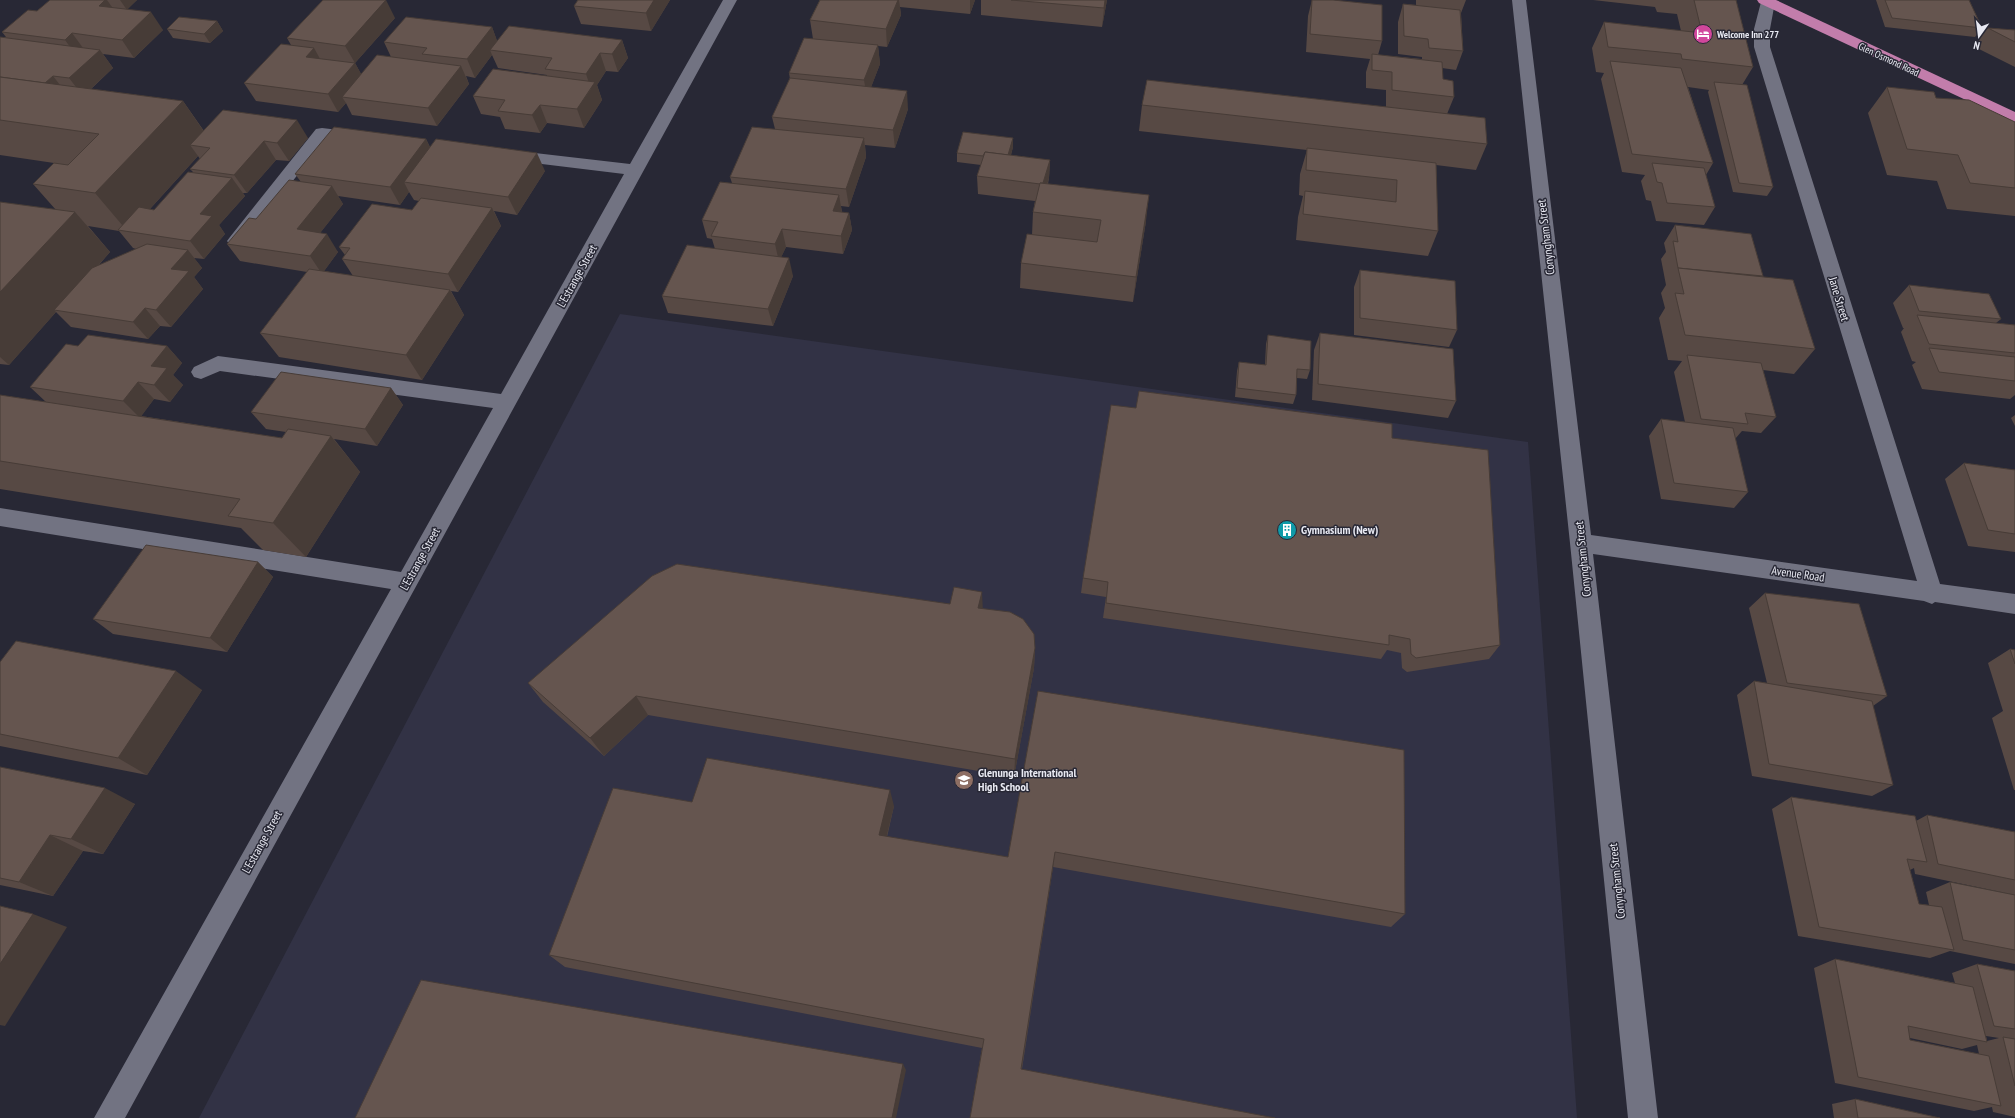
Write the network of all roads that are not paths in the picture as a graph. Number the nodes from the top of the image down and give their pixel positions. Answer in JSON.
{"nodes":[{"id":1,"x":730,"y":0,"type":"edge"},
{"id":2,"x":1519,"y":0,"type":"edge"},
{"id":3,"x":1766,"y":1,"type":"edge"},
{"id":4,"x":2015,"y":118,"type":"edge"},
{"id":5,"x":377,"y":139,"type":"edge"},
{"id":6,"x":495,"y":154,"type":"edge"},
{"id":7,"x":635,"y":170,"type":"junction"},
{"id":8,"x":236,"y":241,"type":"edge"},
{"id":9,"x":201,"y":372,"type":"dead end"},
{"id":10,"x":506,"y":402,"type":"junction"},
{"id":11,"x":0,"y":518,"type":"edge"},
{"id":12,"x":1581,"y":543,"type":"junction"},
{"id":13,"x":407,"y":582,"type":"junction"},
{"id":14,"x":1932,"y":594,"type":"junction"},
{"id":15,"x":2015,"y":604,"type":"edge"},
{"id":16,"x":109,"y":1118,"type":"edge"},
{"id":17,"x":1643,"y":1118,"type":"edge"}],
"edges":[{"from":1,"to":7,"type":"street","name":"L'Estrange Street"},
{"from":2,"to":12,"type":"street","name":"Conyngham Street"},
{"from":3,"to":4,"type":"highway","name":"Glen Osmond Road"},
{"from":3,"to":14,"type":"street","name":"Jane Street"},
{"from":5,"to":8,"type":"street"},
{"from":6,"to":7,"type":"street"},
{"from":7,"to":10,"type":"street","name":"L'Estrange Street"},
{"from":9,"to":10,"type":"street"},
{"from":10,"to":13,"type":"street","name":"L'Estrange Street"},
{"from":11,"to":13,"type":"street"},
{"from":12,"to":14,"type":"street","name":"Avenue Road"},
{"from":12,"to":17,"type":"street","name":"Conyngham Street"},
{"from":13,"to":16,"type":"street","name":"L'Estrange Street"},
{"from":14,"to":15,"type":"street","name":"Avenue Road"}]}
